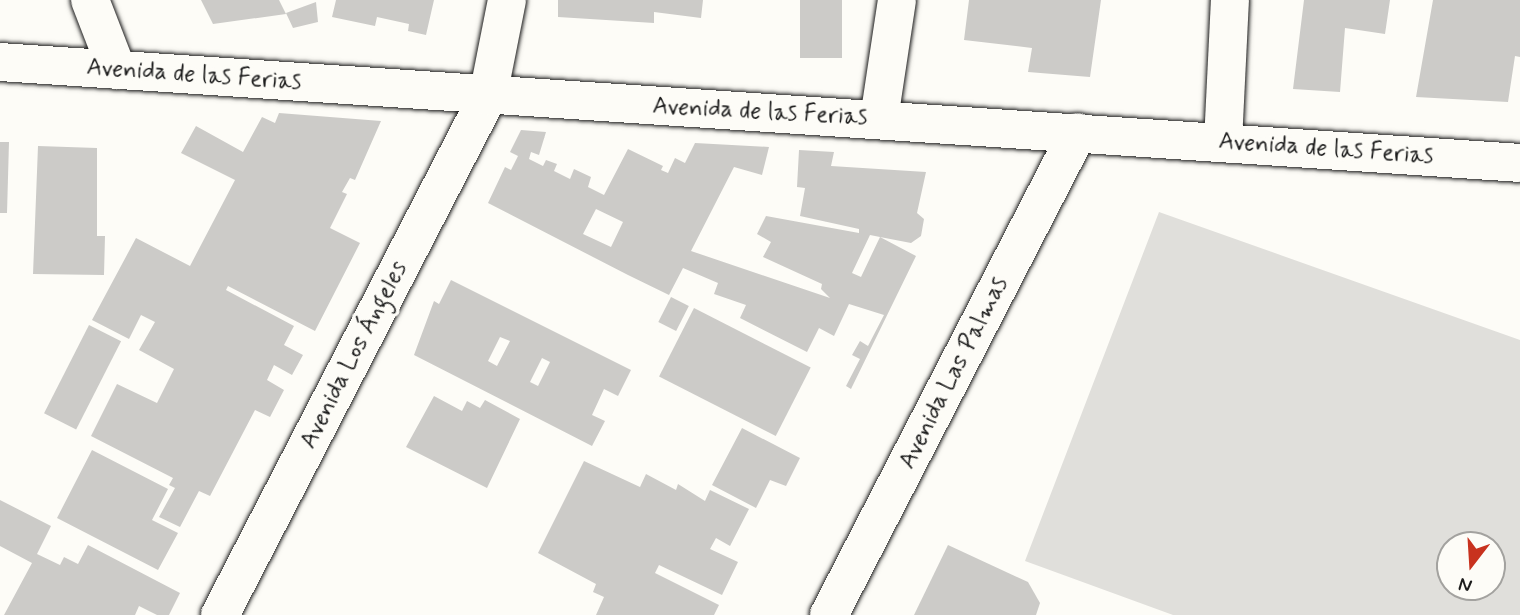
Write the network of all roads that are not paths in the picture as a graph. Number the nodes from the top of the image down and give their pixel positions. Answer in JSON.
{"nodes":[{"id":1,"x":90,"y":0,"type":"edge"},
{"id":2,"x":507,"y":0,"type":"edge"},
{"id":3,"x":897,"y":0,"type":"edge"},
{"id":4,"x":1230,"y":0,"type":"edge"},
{"id":5,"x":0,"y":62,"type":"edge"},
{"id":6,"x":117,"y":70,"type":"junction"},
{"id":7,"x":488,"y":96,"type":"junction"},
{"id":8,"x":879,"y":119,"type":"junction"},
{"id":9,"x":1078,"y":132,"type":"junction"},
{"id":10,"x":1223,"y":142,"type":"junction"},
{"id":11,"x":1520,"y":163,"type":"edge"},
{"id":12,"x":220,"y":615,"type":"edge"},
{"id":13,"x":830,"y":615,"type":"edge"}],
"edges":[{"from":1,"to":6,"type":"main road"},
{"from":2,"to":7,"type":"main road","name":"Avenida Los Ángeles"},
{"from":3,"to":8,"type":"main road"},
{"from":4,"to":10,"type":"main road"},
{"from":5,"to":6,"type":"main road","name":"Avenida de las Ferias"},
{"from":6,"to":7,"type":"main road","name":"Avenida de las Ferias"},
{"from":7,"to":8,"type":"main road","name":"Avenida de las Ferias"},
{"from":7,"to":12,"type":"main road","name":"Avenida Los Ángeles"},
{"from":8,"to":9,"type":"main road","name":"Avenida de las Ferias"},
{"from":9,"to":10,"type":"main road","name":"Avenida de las Ferias"},
{"from":9,"to":13,"type":"main road","name":"Avenida Las Palmas"},
{"from":10,"to":11,"type":"main road","name":"Avenida de las Ferias"}]}
